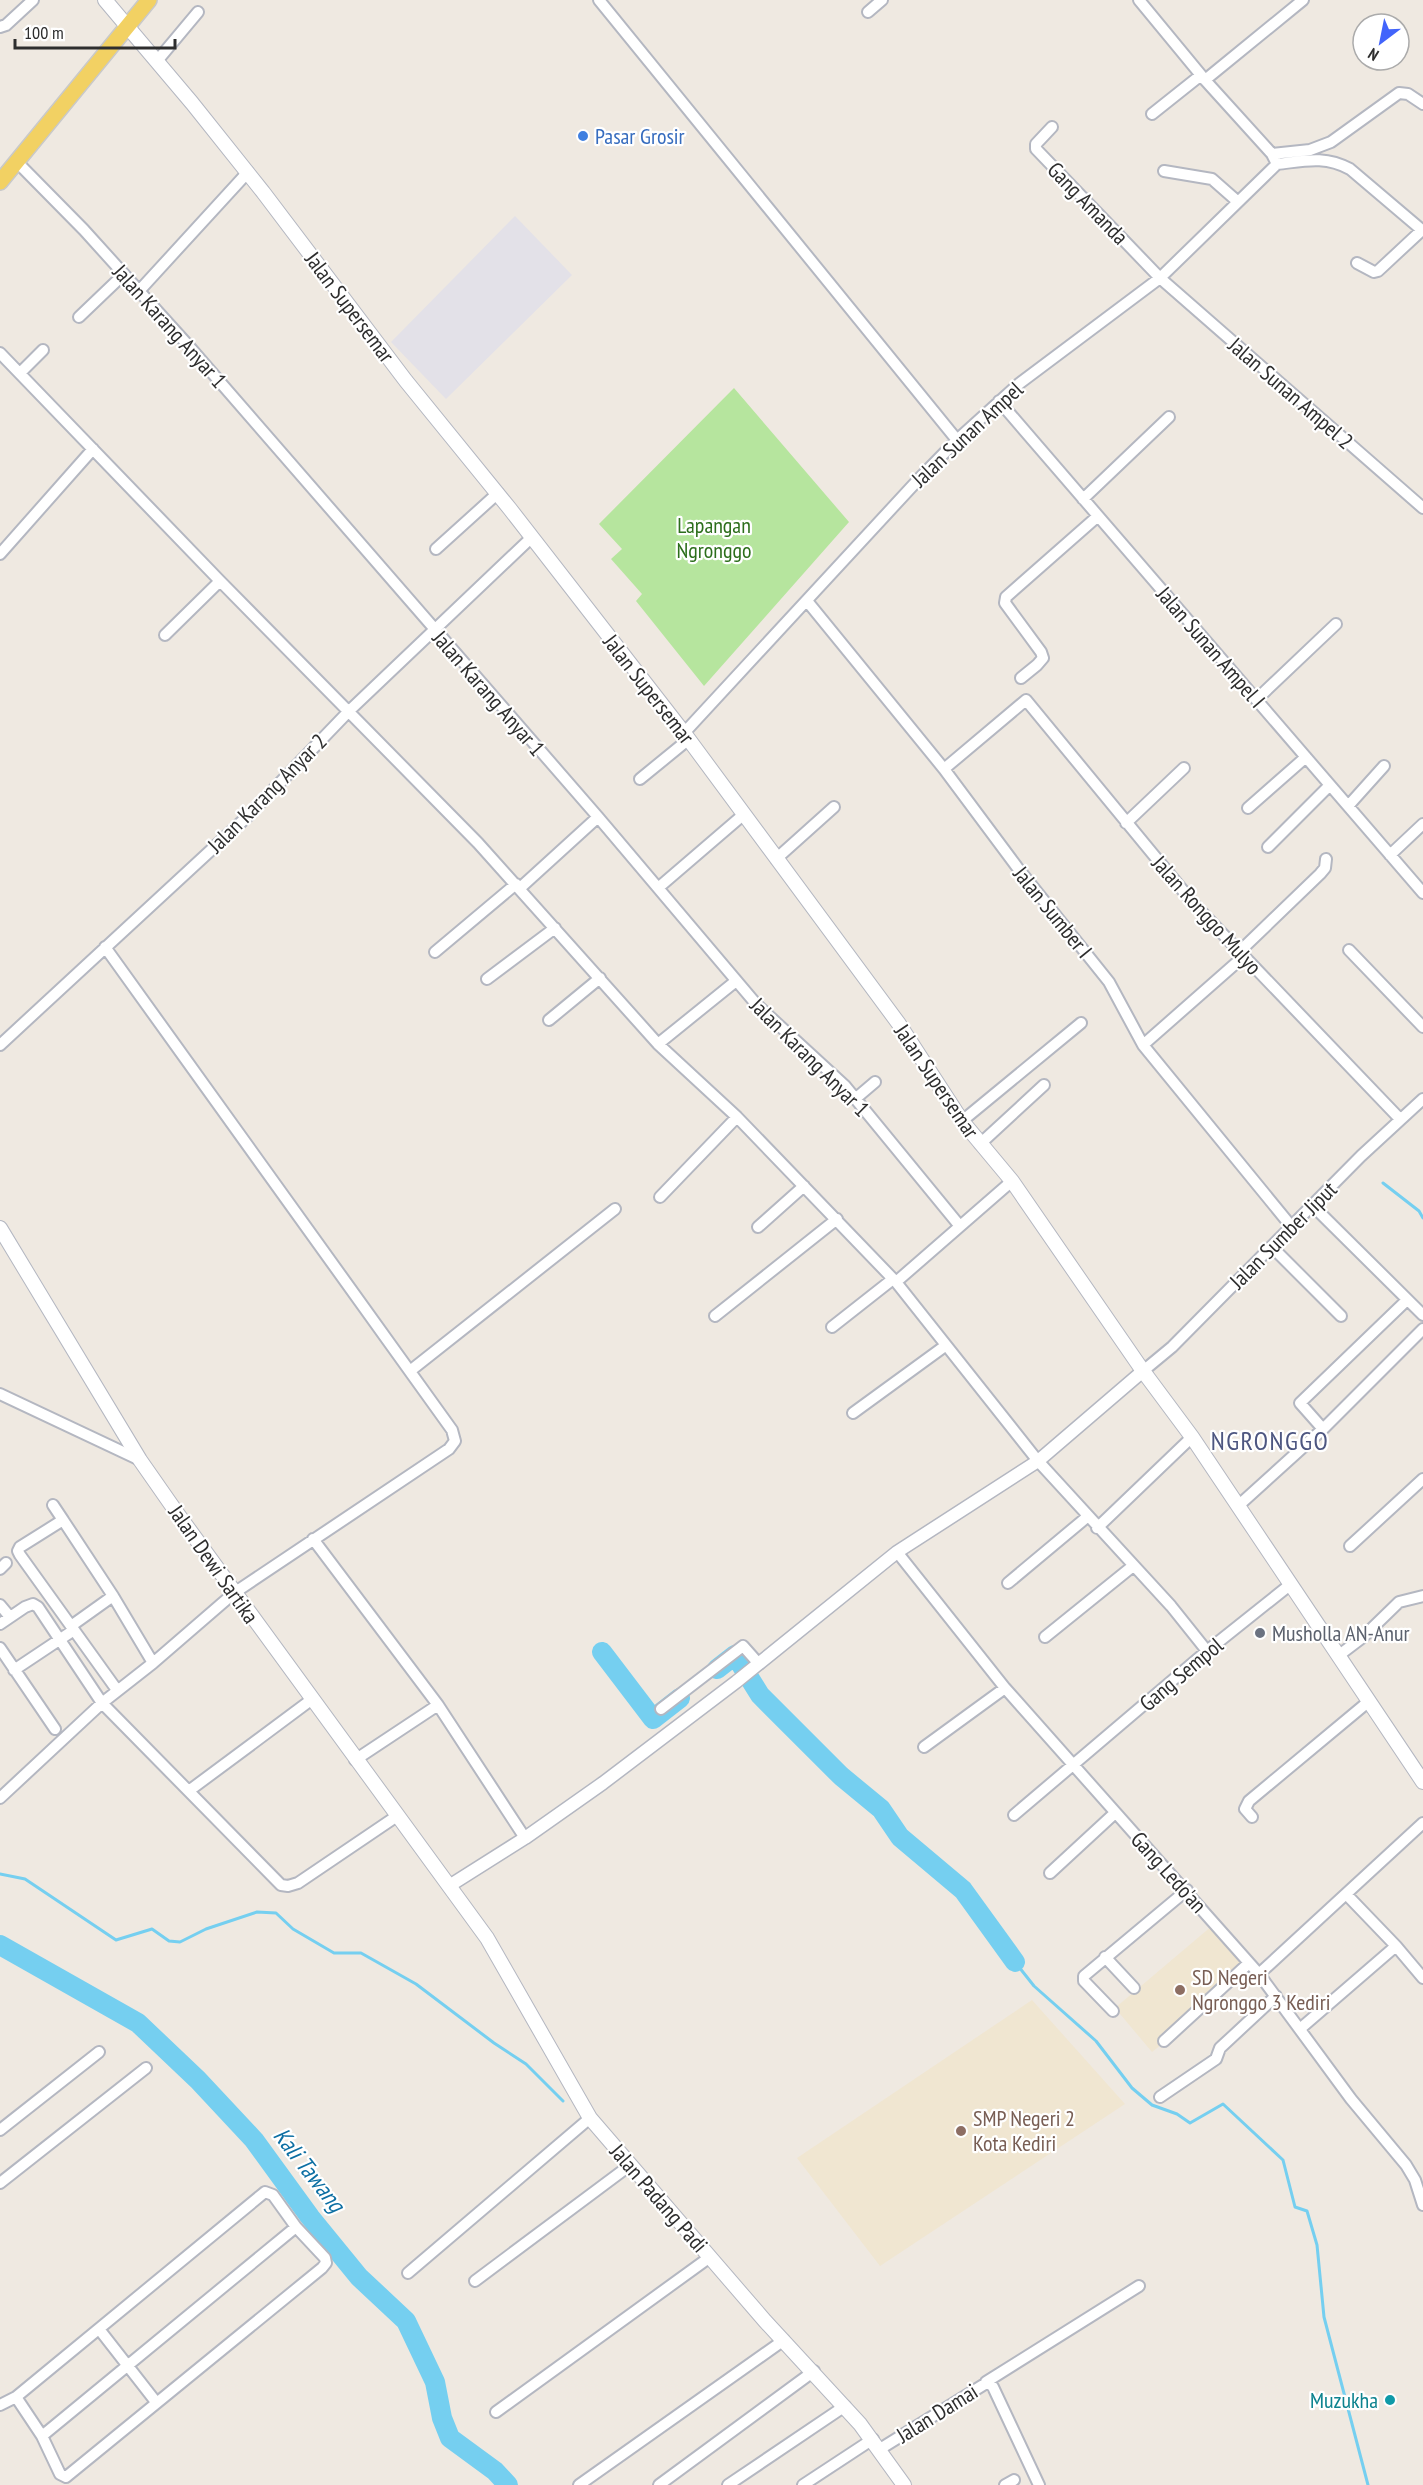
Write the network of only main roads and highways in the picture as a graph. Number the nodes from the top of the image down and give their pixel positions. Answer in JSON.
{"nodes":[{"id":1,"x":105,"y":0,"type":"edge"},
{"id":2,"x":150,"y":0,"type":"edge"},
{"id":3,"x":128,"y":28,"type":"junction"},
{"id":4,"x":0,"y":182,"type":"edge"},
{"id":5,"x":0,"y":1228,"type":"edge"},
{"id":6,"x":1423,"y":1782,"type":"edge"},
{"id":7,"x":449,"y":1886,"type":"joint"},
{"id":8,"x":904,"y":2485,"type":"edge"}],
"edges":[{"from":1,"to":3,"type":"main road","name":"Jalan Supersemar"},
{"from":2,"to":3,"type":"main road"},
{"from":3,"to":4,"type":"main road"},
{"from":3,"to":6,"type":"main road","name":"Jalan Supersemar"},
{"from":5,"to":7,"type":"main road","name":"Jalan Dewi Sartika"},
{"from":7,"to":8,"type":"main road","name":"Jalan Padang Padi"}]}
